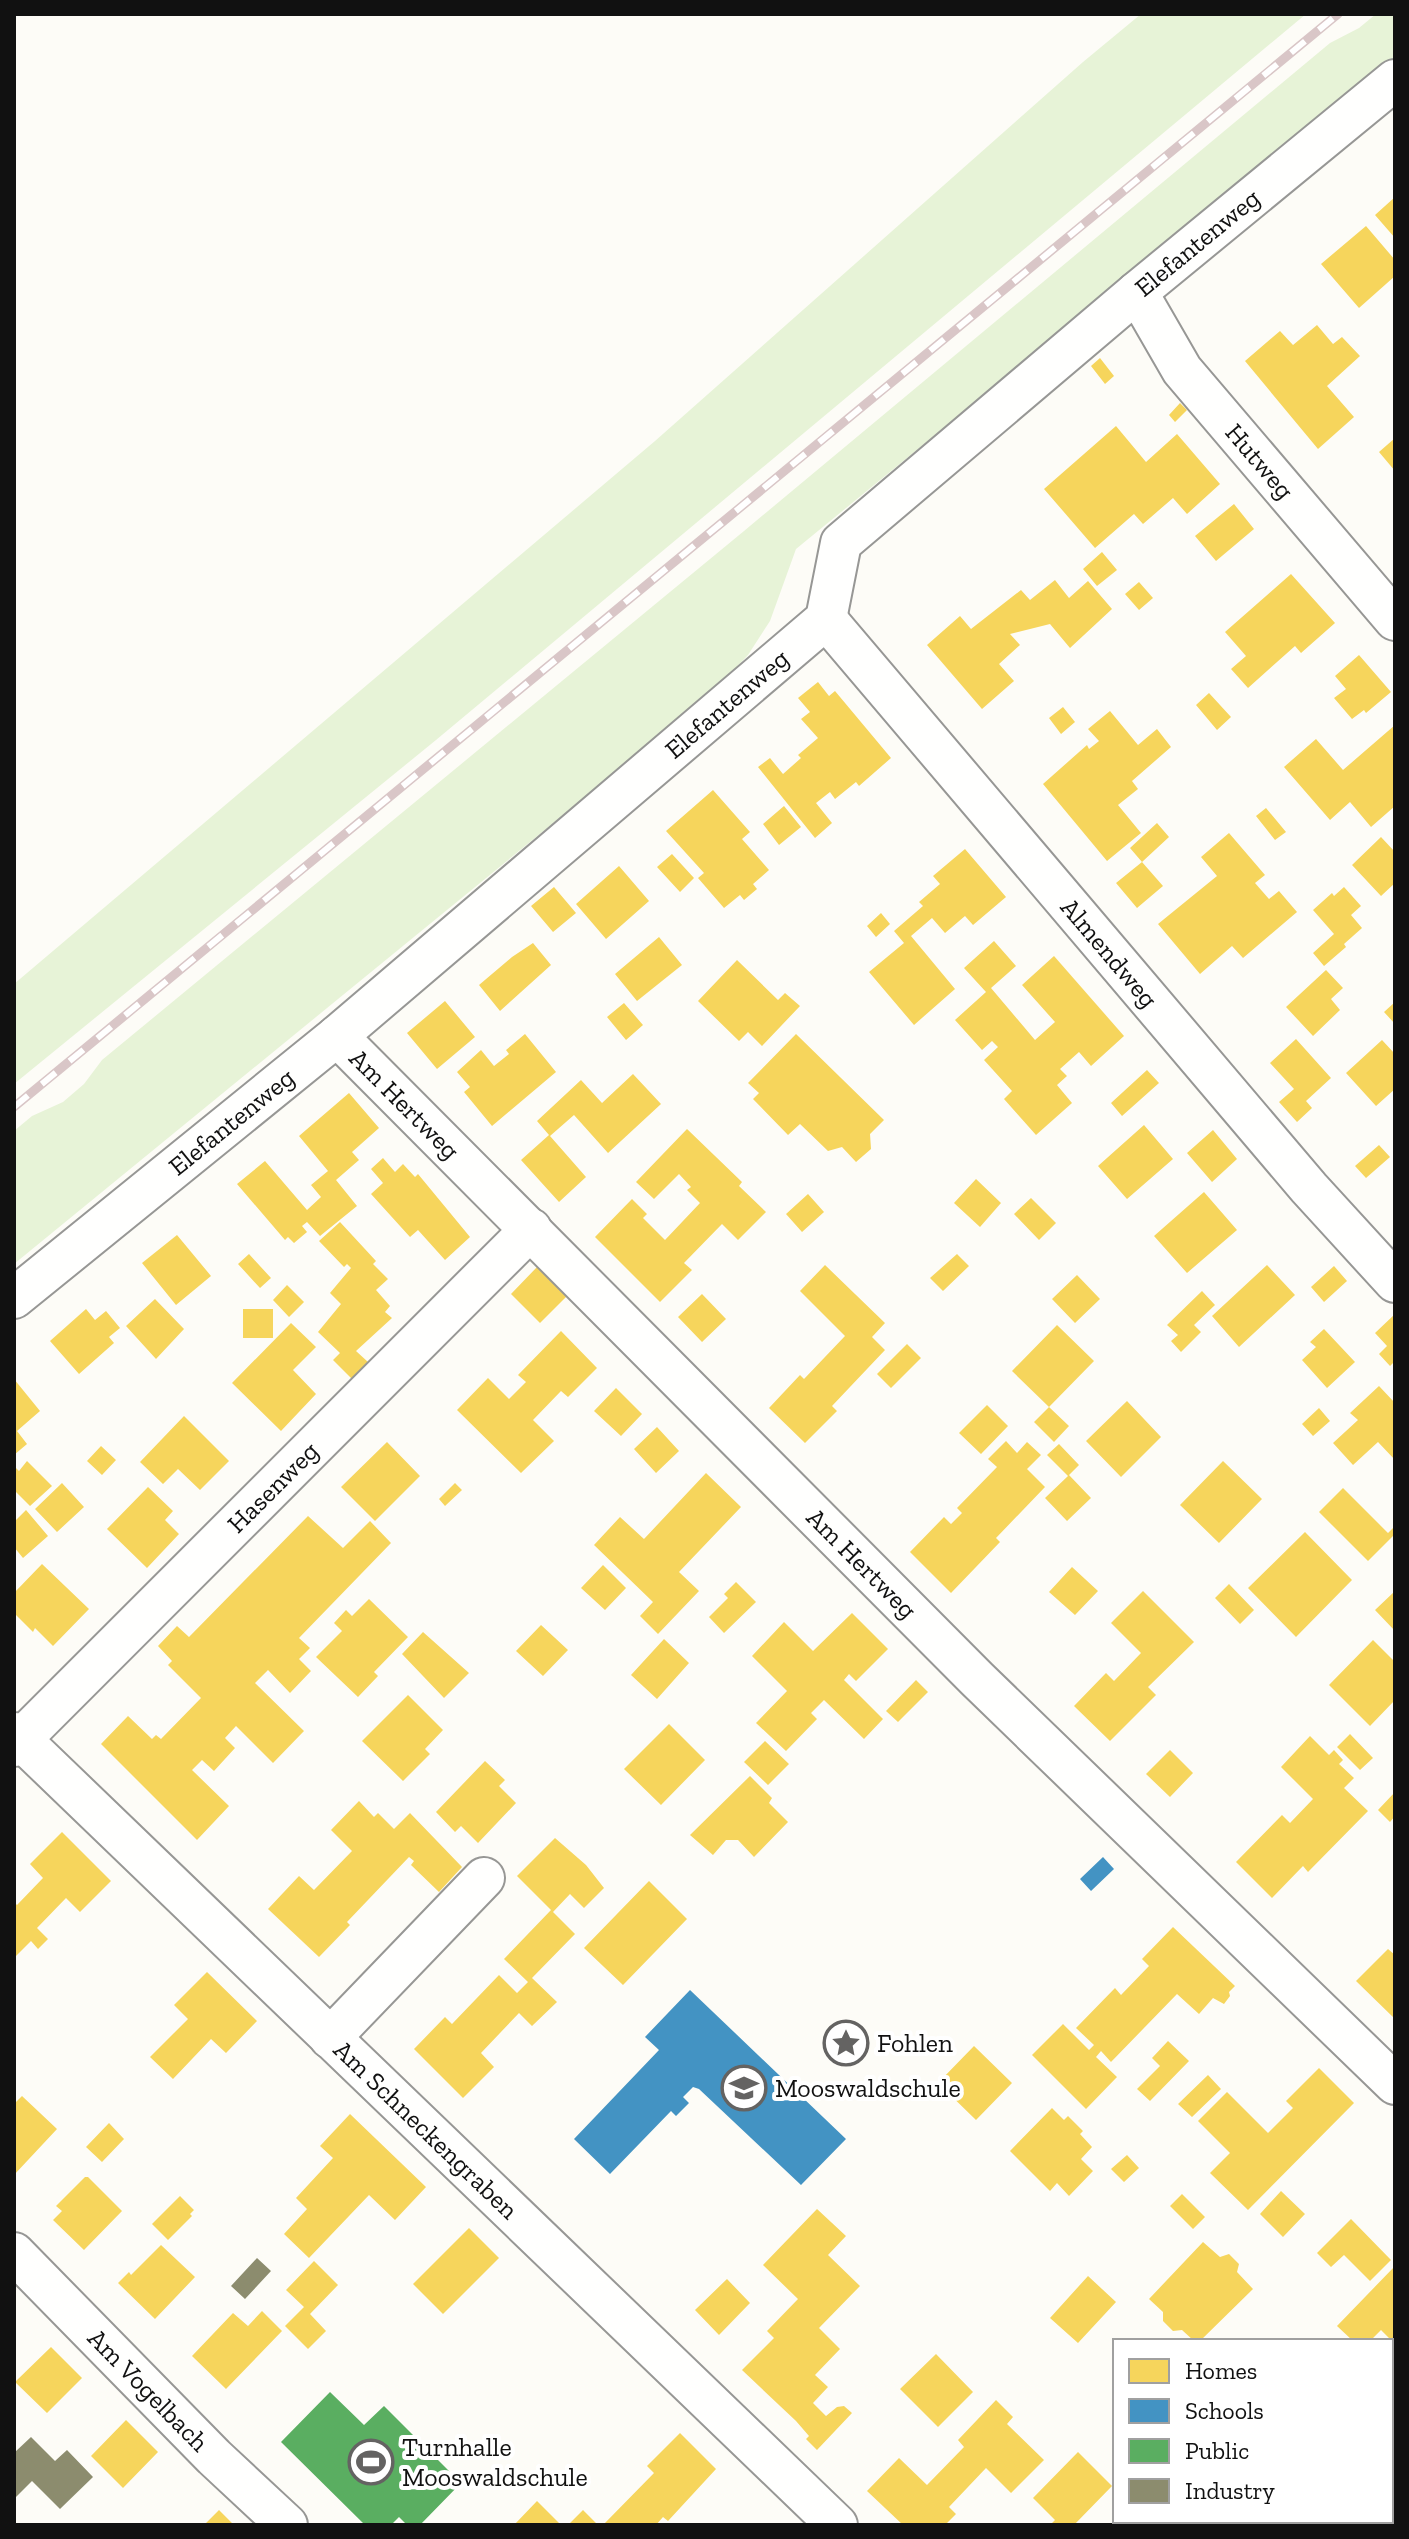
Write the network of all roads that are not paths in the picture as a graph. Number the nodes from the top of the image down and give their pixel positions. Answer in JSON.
{"nodes":[{"id":1,"x":1395,"y":80,"type":"edge"},
{"id":2,"x":1137,"y":292,"type":"junction"},
{"id":3,"x":826,"y":619,"type":"junction"},
{"id":4,"x":1395,"y":620,"type":"edge"},
{"id":5,"x":337,"y":1036,"type":"junction"},
{"id":6,"x":531,"y":1229,"type":"junction"},
{"id":7,"x":1395,"y":1282,"type":"edge"},
{"id":8,"x":14,"y":1298,"type":"edge"},
{"id":9,"x":16,"y":1740,"type":"edge"},
{"id":10,"x":484,"y":1878,"type":"dead end"},
{"id":11,"x":330,"y":2038,"type":"junction"},
{"id":12,"x":1395,"y":2084,"type":"edge"},
{"id":13,"x":14,"y":2253,"type":"edge"},
{"id":14,"x":287,"y":2525,"type":"edge"},
{"id":15,"x":837,"y":2525,"type":"edge"}],
"edges":[{"from":1,"to":2,"type":"street","name":"Elefantenweg"},
{"from":2,"to":3,"type":"street","name":"Elefantenweg"},
{"from":2,"to":4,"type":"street","name":"Hutweg"},
{"from":3,"to":5,"type":"street","name":"Elefantenweg"},
{"from":3,"to":7,"type":"street","name":"Almendweg"},
{"from":5,"to":6,"type":"street","name":"Am Hertweg"},
{"from":5,"to":8,"type":"street","name":"Elefantenweg"},
{"from":6,"to":9,"type":"street","name":"Hasenweg"},
{"from":6,"to":12,"type":"street","name":"Am Hertweg"},
{"from":9,"to":11,"type":"street","name":"Am Schneckengraben"},
{"from":10,"to":11,"type":"street"},
{"from":11,"to":15,"type":"street","name":"Am Schneckengraben"},
{"from":13,"to":14,"type":"street","name":"Am Vogelbach"}]}
